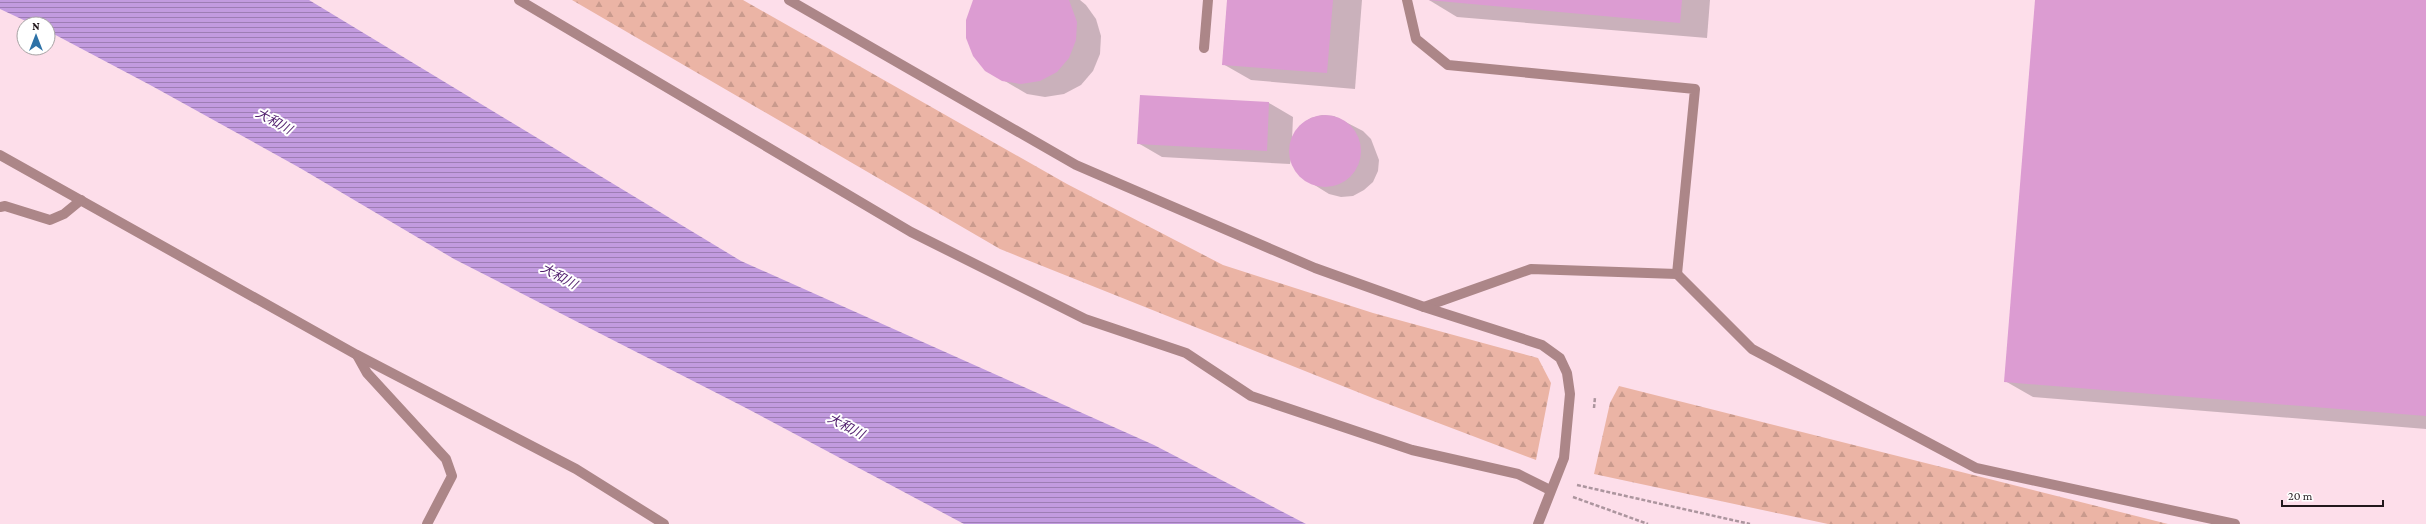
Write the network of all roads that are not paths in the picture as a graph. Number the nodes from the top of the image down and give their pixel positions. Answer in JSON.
{"nodes":[{"id":1,"x":519,"y":0,"type":"edge"},
{"id":2,"x":789,"y":0,"type":"edge"},
{"id":3,"x":1208,"y":0,"type":"edge"},
{"id":4,"x":1407,"y":0,"type":"edge"},
{"id":5,"x":1204,"y":48,"type":"dead end"},
{"id":6,"x":0,"y":155,"type":"edge"},
{"id":7,"x":81,"y":200,"type":"junction"},
{"id":8,"x":0,"y":207,"type":"edge"},
{"id":9,"x":1677,"y":274,"type":"junction"},
{"id":10,"x":1424,"y":307,"type":"junction"},
{"id":11,"x":357,"y":355,"type":"junction"},
{"id":12,"x":1550,"y":490,"type":"junction"},
{"id":13,"x":427,"y":524,"type":"edge"},
{"id":14,"x":664,"y":524,"type":"edge"},
{"id":15,"x":1538,"y":524,"type":"edge"},
{"id":16,"x":2235,"y":524,"type":"edge"}],
"edges":[{"from":1,"to":12,"type":"street"},
{"from":2,"to":10,"type":"street"},
{"from":3,"to":5,"type":"street"},
{"from":4,"to":9,"type":"street"},
{"from":6,"to":7,"type":"street"},
{"from":7,"to":8,"type":"street"},
{"from":7,"to":11,"type":"street"},
{"from":9,"to":10,"type":"street"},
{"from":9,"to":16,"type":"street"},
{"from":10,"to":12,"type":"street"},
{"from":11,"to":13,"type":"street"},
{"from":11,"to":14,"type":"street"},
{"from":12,"to":15,"type":"street"}]}
